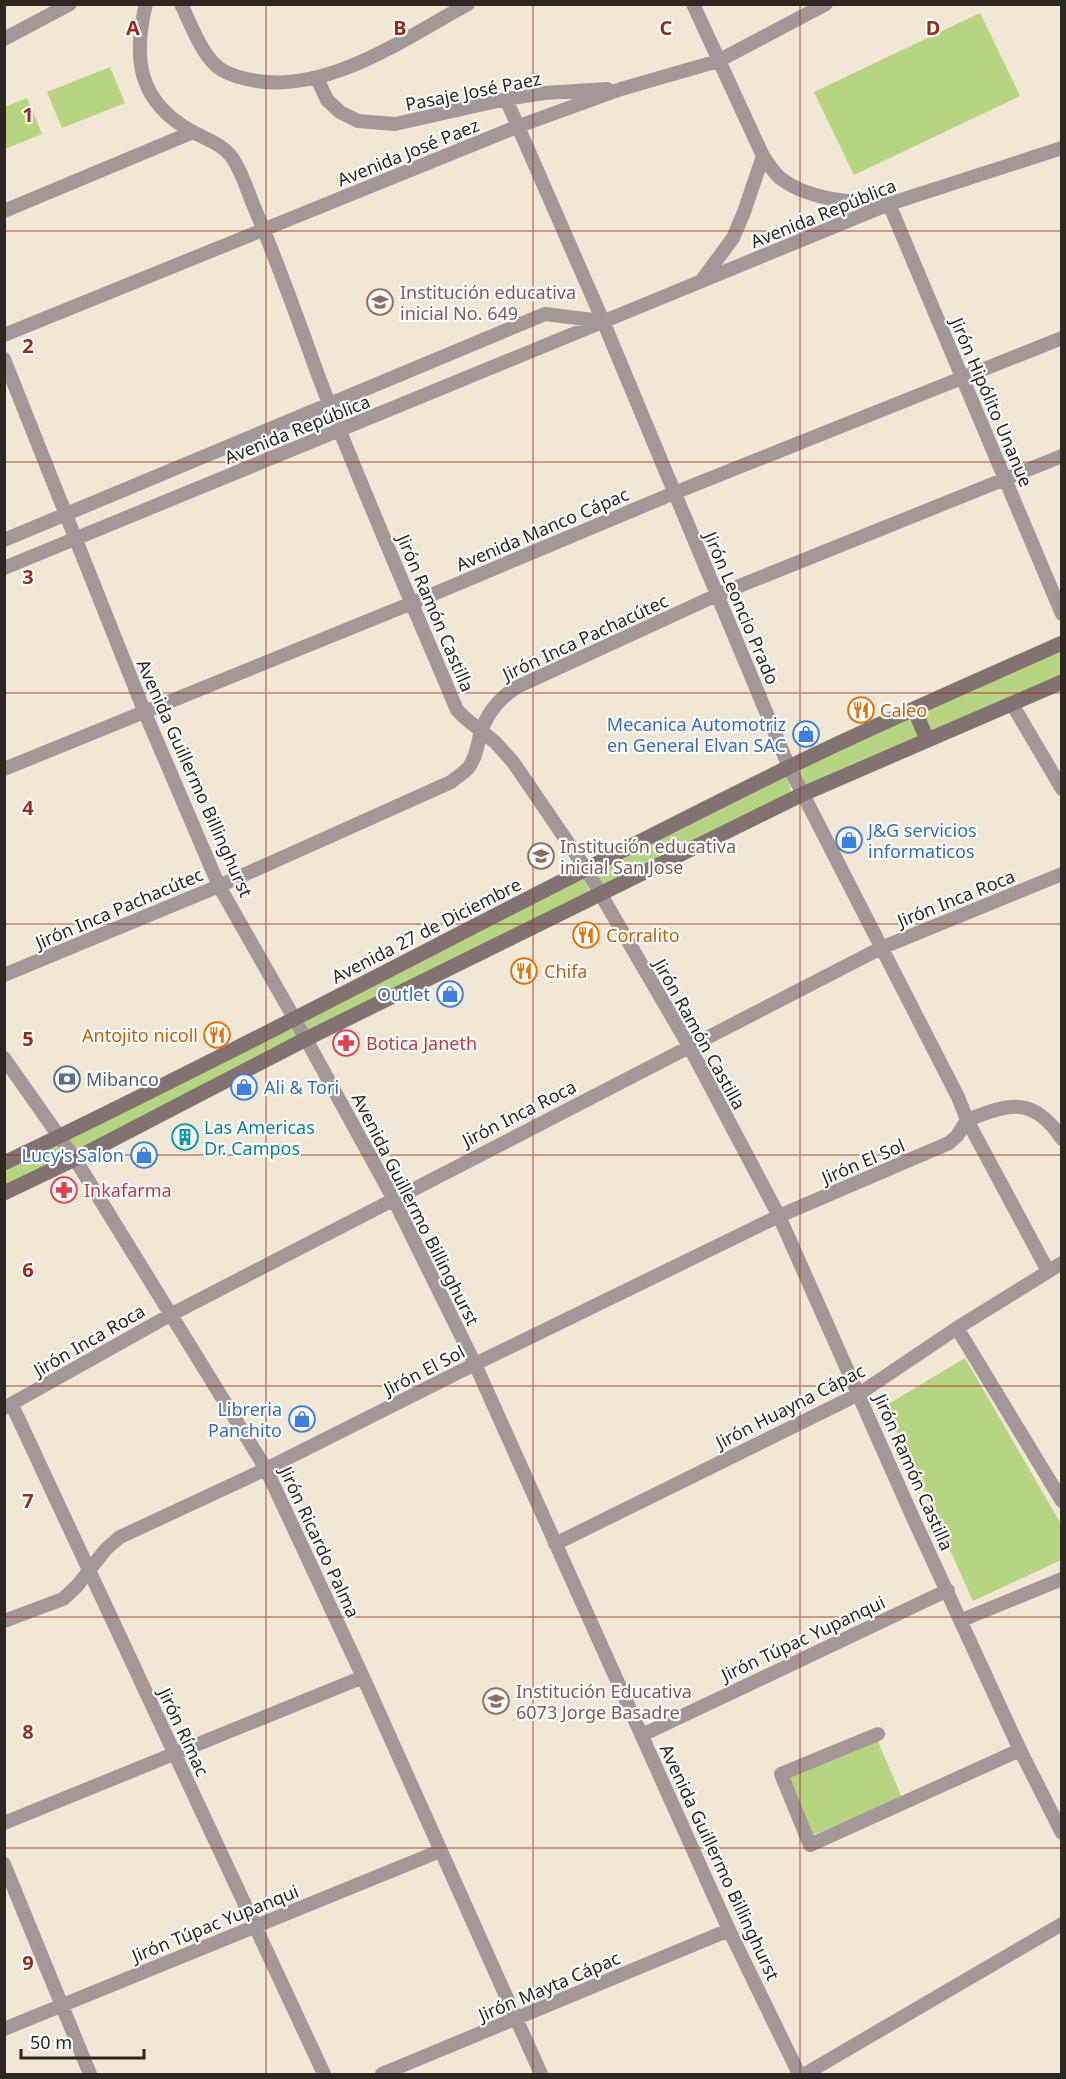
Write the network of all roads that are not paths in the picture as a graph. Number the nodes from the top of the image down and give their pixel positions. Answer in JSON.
{"nodes":[{"id":1,"x":70,"y":4,"type":"edge"},
{"id":2,"x":146,"y":4,"type":"edge"},
{"id":3,"x":181,"y":4,"type":"edge"},
{"id":4,"x":468,"y":4,"type":"edge"},
{"id":5,"x":693,"y":4,"type":"edge"},
{"id":6,"x":826,"y":4,"type":"edge"},
{"id":7,"x":4,"y":39,"type":"edge"},
{"id":8,"x":718,"y":61,"type":"junction"},
{"id":9,"x":317,"y":78,"type":"junction"},
{"id":10,"x":621,"y":89,"type":"junction"},
{"id":11,"x":506,"y":99,"type":"junction"},
{"id":12,"x":519,"y":126,"type":"junction"},
{"id":13,"x":193,"y":132,"type":"junction"},
{"id":14,"x":1062,"y":148,"type":"edge"},
{"id":15,"x":763,"y":156,"type":"junction"},
{"id":16,"x":889,"y":204,"type":"junction"},
{"id":17,"x":4,"y":211,"type":"edge"},
{"id":18,"x":264,"y":230,"type":"junction"},
{"id":19,"x":701,"y":281,"type":"junction"},
{"id":20,"x":603,"y":321,"type":"junction"},
{"id":21,"x":4,"y":335,"type":"edge"},
{"id":22,"x":1062,"y":338,"type":"edge"},
{"id":23,"x":4,"y":360,"type":"edge"},
{"id":24,"x":962,"y":377,"type":"junction"},
{"id":25,"x":330,"y":404,"type":"junction"},
{"id":26,"x":340,"y":431,"type":"junction"},
{"id":27,"x":1062,"y":456,"type":"edge"},
{"id":28,"x":1005,"y":479,"type":"junction"},
{"id":29,"x":674,"y":493,"type":"junction"},
{"id":30,"x":67,"y":514,"type":"junction"},
{"id":31,"x":4,"y":540,"type":"edge"},
{"id":32,"x":77,"y":540,"type":"junction"},
{"id":33,"x":4,"y":568,"type":"edge"},
{"id":34,"x":717,"y":595,"type":"junction"},
{"id":35,"x":412,"y":603,"type":"junction"},
{"id":36,"x":1062,"y":614,"type":"edge"},
{"id":37,"x":1062,"y":643,"type":"edge"},
{"id":38,"x":1062,"y":682,"type":"edge"},
{"id":39,"x":1012,"y":704,"type":"junction"},
{"id":40,"x":914,"y":710,"type":"junction"},
{"id":41,"x":145,"y":713,"type":"junction"},
{"id":42,"x":482,"y":730,"type":"junction"},
{"id":43,"x":927,"y":740,"type":"junction"},
{"id":44,"x":789,"y":767,"type":"junction"},
{"id":45,"x":4,"y":770,"type":"edge"},
{"id":46,"x":1062,"y":789,"type":"edge"},
{"id":47,"x":803,"y":794,"type":"junction"},
{"id":48,"x":586,"y":869,"type":"junction"},
{"id":49,"x":1062,"y":874,"type":"edge"},
{"id":50,"x":219,"y":886,"type":"junction"},
{"id":51,"x":600,"y":895,"type":"junction"},
{"id":52,"x":881,"y":948,"type":"junction"},
{"id":53,"x":4,"y":975,"type":"edge"},
{"id":54,"x":296,"y":1019,"type":"junction"},
{"id":55,"x":306,"y":1039,"type":"junction"},
{"id":56,"x":688,"y":1046,"type":"junction"},
{"id":57,"x":4,"y":1058,"type":"edge"},
{"id":58,"x":967,"y":1120,"type":"junction"},
{"id":59,"x":59,"y":1137,"type":"junction"},
{"id":60,"x":1062,"y":1139,"type":"edge"},
{"id":61,"x":75,"y":1159,"type":"junction"},
{"id":62,"x":4,"y":1163,"type":"edge"},
{"id":63,"x":4,"y":1192,"type":"edge"},
{"id":64,"x":393,"y":1198,"type":"junction"},
{"id":65,"x":779,"y":1216,"type":"junction"},
{"id":66,"x":1062,"y":1263,"type":"edge"},
{"id":67,"x":1048,"y":1271,"type":"junction"},
{"id":68,"x":172,"y":1314,"type":"junction"},
{"id":69,"x":957,"y":1328,"type":"junction"},
{"id":70,"x":475,"y":1364,"type":"junction"},
{"id":71,"x":859,"y":1394,"type":"junction"},
{"id":72,"x":8,"y":1406,"type":"edge"},
{"id":73,"x":266,"y":1469,"type":"junction"},
{"id":74,"x":1062,"y":1501,"type":"edge"},
{"id":75,"x":555,"y":1544,"type":"junction"},
{"id":76,"x":89,"y":1570,"type":"junction"},
{"id":77,"x":1062,"y":1579,"type":"edge"},
{"id":78,"x":948,"y":1590,"type":"junction"},
{"id":79,"x":962,"y":1620,"type":"junction"},
{"id":80,"x":4,"y":1621,"type":"edge"},
{"id":81,"x":363,"y":1677,"type":"junction"},
{"id":82,"x":878,"y":1734,"type":"dead end"},
{"id":83,"x":642,"y":1735,"type":"junction"},
{"id":84,"x":1020,"y":1750,"type":"junction"},
{"id":85,"x":174,"y":1754,"type":"junction"},
{"id":86,"x":4,"y":1823,"type":"edge"},
{"id":87,"x":1062,"y":1833,"type":"edge"},
{"id":88,"x":440,"y":1851,"type":"junction"},
{"id":89,"x":4,"y":1864,"type":"edge"},
{"id":90,"x":1062,"y":1924,"type":"edge"},
{"id":91,"x":255,"y":1926,"type":"junction"},
{"id":92,"x":729,"y":1930,"type":"junction"},
{"id":93,"x":62,"y":2005,"type":"junction"},
{"id":94,"x":515,"y":2019,"type":"junction"},
{"id":95,"x":4,"y":2029,"type":"edge"},
{"id":96,"x":90,"y":2074,"type":"edge"},
{"id":97,"x":324,"y":2074,"type":"edge"},
{"id":98,"x":382,"y":2074,"type":"edge"},
{"id":99,"x":541,"y":2074,"type":"edge"},
{"id":100,"x":800,"y":2074,"type":"edge"},
{"id":101,"x":805,"y":2074,"type":"edge"}],
"edges":[{"from":1,"to":7,"type":"street"},
{"from":2,"to":13,"type":"street","name":"Jirón Ramón Castilla"},
{"from":3,"to":9,"type":"street"},
{"from":4,"to":9,"type":"street"},
{"from":5,"to":8,"type":"street"},
{"from":6,"to":8,"type":"street","name":"Avenida José Paez"},
{"from":8,"to":10,"type":"street","name":"Avenida José Paez"},
{"from":8,"to":15,"type":"street"},
{"from":9,"to":11,"type":"street","name":"Pasaje José Paez"},
{"from":10,"to":11,"type":"street","name":"Pasaje José Paez"},
{"from":10,"to":12,"type":"street","name":"Avenida José Paez"},
{"from":11,"to":12,"type":"street","name":"Jirón Leoncio Prado"},
{"from":12,"to":18,"type":"street","name":"Avenida José Paez"},
{"from":12,"to":20,"type":"street","name":"Jirón Leoncio Prado"},
{"from":13,"to":17,"type":"street"},
{"from":13,"to":18,"type":"street","name":"Jirón Ramón Castilla"},
{"from":14,"to":16,"type":"street","name":"Avenida República"},
{"from":15,"to":16,"type":"street"},
{"from":15,"to":19,"type":"street"},
{"from":16,"to":19,"type":"street","name":"Avenida República"},
{"from":16,"to":24,"type":"street","name":"Jirón Hipólito Unanue"},
{"from":18,"to":21,"type":"street","name":"Avenida José Paez"},
{"from":18,"to":25,"type":"street","name":"Jirón Ramón Castilla"},
{"from":19,"to":20,"type":"street","name":"Avenida República"},
{"from":20,"to":25,"type":"street","name":"Avenida República"},
{"from":20,"to":26,"type":"street","name":"Avenida República"},
{"from":20,"to":29,"type":"street","name":"Jirón Leoncio Prado"},
{"from":22,"to":24,"type":"street","name":"Avenida Manco Cápac"},
{"from":23,"to":30,"type":"street","name":"Avenida Guillermo Billinghurst"},
{"from":24,"to":28,"type":"street","name":"Jirón Hipólito Unanue"},
{"from":24,"to":29,"type":"street","name":"Avenida Manco Cápac"},
{"from":25,"to":26,"type":"street","name":"Jirón Ramón Castilla"},
{"from":25,"to":30,"type":"street","name":"Avenida República"},
{"from":26,"to":32,"type":"street","name":"Avenida República"},
{"from":26,"to":35,"type":"street","name":"Jirón Ramón Castilla"},
{"from":27,"to":28,"type":"street","name":"Jirón Inca Pachacútec"},
{"from":28,"to":34,"type":"street","name":"Jirón Inca Pachacútec"},
{"from":28,"to":36,"type":"street","name":"Jirón Hipólito Unanue"},
{"from":29,"to":34,"type":"street","name":"Jirón Leoncio Prado"},
{"from":29,"to":35,"type":"street","name":"Avenida Manco Cápac"},
{"from":30,"to":31,"type":"street","name":"Avenida República"},
{"from":30,"to":32,"type":"street","name":"Avenida Guillermo Billinghurst"},
{"from":32,"to":33,"type":"street","name":"Avenida República"},
{"from":32,"to":41,"type":"street","name":"Avenida Guillermo Billinghurst"},
{"from":34,"to":42,"type":"street","name":"Jirón Inca Pachacútec"},
{"from":34,"to":44,"type":"street","name":"Jirón Leoncio Prado"},
{"from":35,"to":41,"type":"street","name":"Avenida Manco Cápac"},
{"from":35,"to":42,"type":"street","name":"Jirón Ramón Castilla"},
{"from":37,"to":40,"type":"street","name":"Avenida 27 de Diciembre"},
{"from":38,"to":39,"type":"street"},
{"from":39,"to":43,"type":"street"},
{"from":39,"to":46,"type":"street"},
{"from":40,"to":43,"type":"street"},
{"from":40,"to":44,"type":"street","name":"Avenida 27 de Diciembre"},
{"from":41,"to":45,"type":"street","name":"Avenida Manco Cápac"},
{"from":41,"to":50,"type":"street","name":"Avenida Guillermo Billinghurst"},
{"from":42,"to":48,"type":"street","name":"Jirón Ramón Castilla"},
{"from":42,"to":50,"type":"street","name":"Jirón Inca Pachacútec"},
{"from":43,"to":47,"type":"street"},
{"from":44,"to":47,"type":"street","name":"Jirón Leoncio Prado"},
{"from":44,"to":48,"type":"street","name":"Avenida 27 de Diciembre"},
{"from":47,"to":51,"type":"street"},
{"from":47,"to":52,"type":"street","name":"Jirón Leoncio Prado"},
{"from":48,"to":51,"type":"street","name":"Jirón Ramón Castilla"},
{"from":48,"to":54,"type":"street","name":"Avenida 27 de Diciembre"},
{"from":49,"to":52,"type":"street","name":"Jirón Inca Roca"},
{"from":50,"to":53,"type":"street","name":"Jirón Inca Pachacútec"},
{"from":50,"to":54,"type":"street","name":"Avenida Guillermo Billinghurst"},
{"from":51,"to":55,"type":"street"},
{"from":51,"to":56,"type":"street","name":"Jirón Ramón Castilla"},
{"from":52,"to":56,"type":"street","name":"Jirón Inca Roca"},
{"from":52,"to":58,"type":"street","name":"Jirón Leoncio Prado"},
{"from":54,"to":55,"type":"street","name":"Avenida Guillermo Billinghurst"},
{"from":54,"to":59,"type":"street","name":"Avenida 27 de Diciembre"},
{"from":55,"to":61,"type":"street"},
{"from":55,"to":64,"type":"street","name":"Avenida Guillermo Billinghurst"},
{"from":56,"to":64,"type":"street","name":"Jirón Inca Roca"},
{"from":56,"to":65,"type":"street","name":"Jirón Ramón Castilla"},
{"from":57,"to":59,"type":"street","name":"Jirón Ricardo Palma"},
{"from":58,"to":60,"type":"street"},
{"from":58,"to":65,"type":"street","name":"Jirón El Sol"},
{"from":58,"to":67,"type":"street","name":"Jirón Leoncio Prado"},
{"from":59,"to":61,"type":"street","name":"Jirón Ricardo Palma"},
{"from":59,"to":62,"type":"street","name":"Avenida 27 de Diciembre"},
{"from":61,"to":63,"type":"street"},
{"from":61,"to":68,"type":"street","name":"Jirón Ricardo Palma"},
{"from":64,"to":68,"type":"street","name":"Jirón Inca Roca"},
{"from":64,"to":70,"type":"street","name":"Avenida Guillermo Billinghurst"},
{"from":65,"to":70,"type":"street","name":"Jirón El Sol"},
{"from":65,"to":71,"type":"street","name":"Jirón Ramón Castilla"},
{"from":66,"to":67,"type":"street","name":"Jirón Huayna Cápac"},
{"from":67,"to":69,"type":"street","name":"Jirón Huayna Cápac"},
{"from":68,"to":72,"type":"street","name":"Jirón Inca Roca"},
{"from":68,"to":73,"type":"street","name":"Jirón Ricardo Palma"},
{"from":69,"to":71,"type":"street","name":"Jirón Huayna Cápac"},
{"from":69,"to":74,"type":"street"},
{"from":70,"to":73,"type":"street","name":"Jirón El Sol"},
{"from":70,"to":75,"type":"street","name":"Avenida Guillermo Billinghurst"},
{"from":71,"to":75,"type":"street","name":"Jirón Huayna Cápac"},
{"from":71,"to":78,"type":"street","name":"Jirón Ramón Castilla"},
{"from":72,"to":76,"type":"street","name":"Jirón Rímac"},
{"from":73,"to":76,"type":"street","name":"Jirón El Sol"},
{"from":73,"to":81,"type":"street","name":"Jirón Ricardo Palma"},
{"from":75,"to":83,"type":"street","name":"Avenida Guillermo Billinghurst"},
{"from":76,"to":80,"type":"street","name":"Jirón El Sol"},
{"from":76,"to":85,"type":"street","name":"Jirón Rímac"},
{"from":77,"to":79,"type":"street"},
{"from":78,"to":79,"type":"street","name":"Jirón Ramón Castilla"},
{"from":78,"to":83,"type":"street","name":"Jirón Túpac Yupanqui"},
{"from":79,"to":84,"type":"street","name":"Jirón Ramón Castilla"},
{"from":81,"to":85,"type":"street"},
{"from":81,"to":88,"type":"street","name":"Jirón Ricardo Palma"},
{"from":82,"to":84,"type":"street"},
{"from":83,"to":92,"type":"street","name":"Avenida Guillermo Billinghurst"},
{"from":84,"to":87,"type":"street","name":"Jirón Ramón Castilla"},
{"from":85,"to":86,"type":"street"},
{"from":85,"to":91,"type":"street","name":"Jirón Rímac"},
{"from":88,"to":91,"type":"street","name":"Jirón Túpac Yupanqui"},
{"from":88,"to":94,"type":"street","name":"Jirón Ricardo Palma"},
{"from":89,"to":93,"type":"street"},
{"from":90,"to":101,"type":"street"},
{"from":91,"to":93,"type":"street","name":"Jirón Túpac Yupanqui"},
{"from":91,"to":97,"type":"street","name":"Jirón Rímac"},
{"from":92,"to":94,"type":"street","name":"Jirón Mayta Cápac"},
{"from":92,"to":100,"type":"street","name":"Avenida Guillermo Billinghurst"},
{"from":93,"to":95,"type":"street","name":"Jirón Túpac Yupanqui"},
{"from":93,"to":96,"type":"street"},
{"from":94,"to":98,"type":"street","name":"Jirón Mayta Cápac"},
{"from":94,"to":99,"type":"street","name":"Jirón Ricardo Palma"}]}
